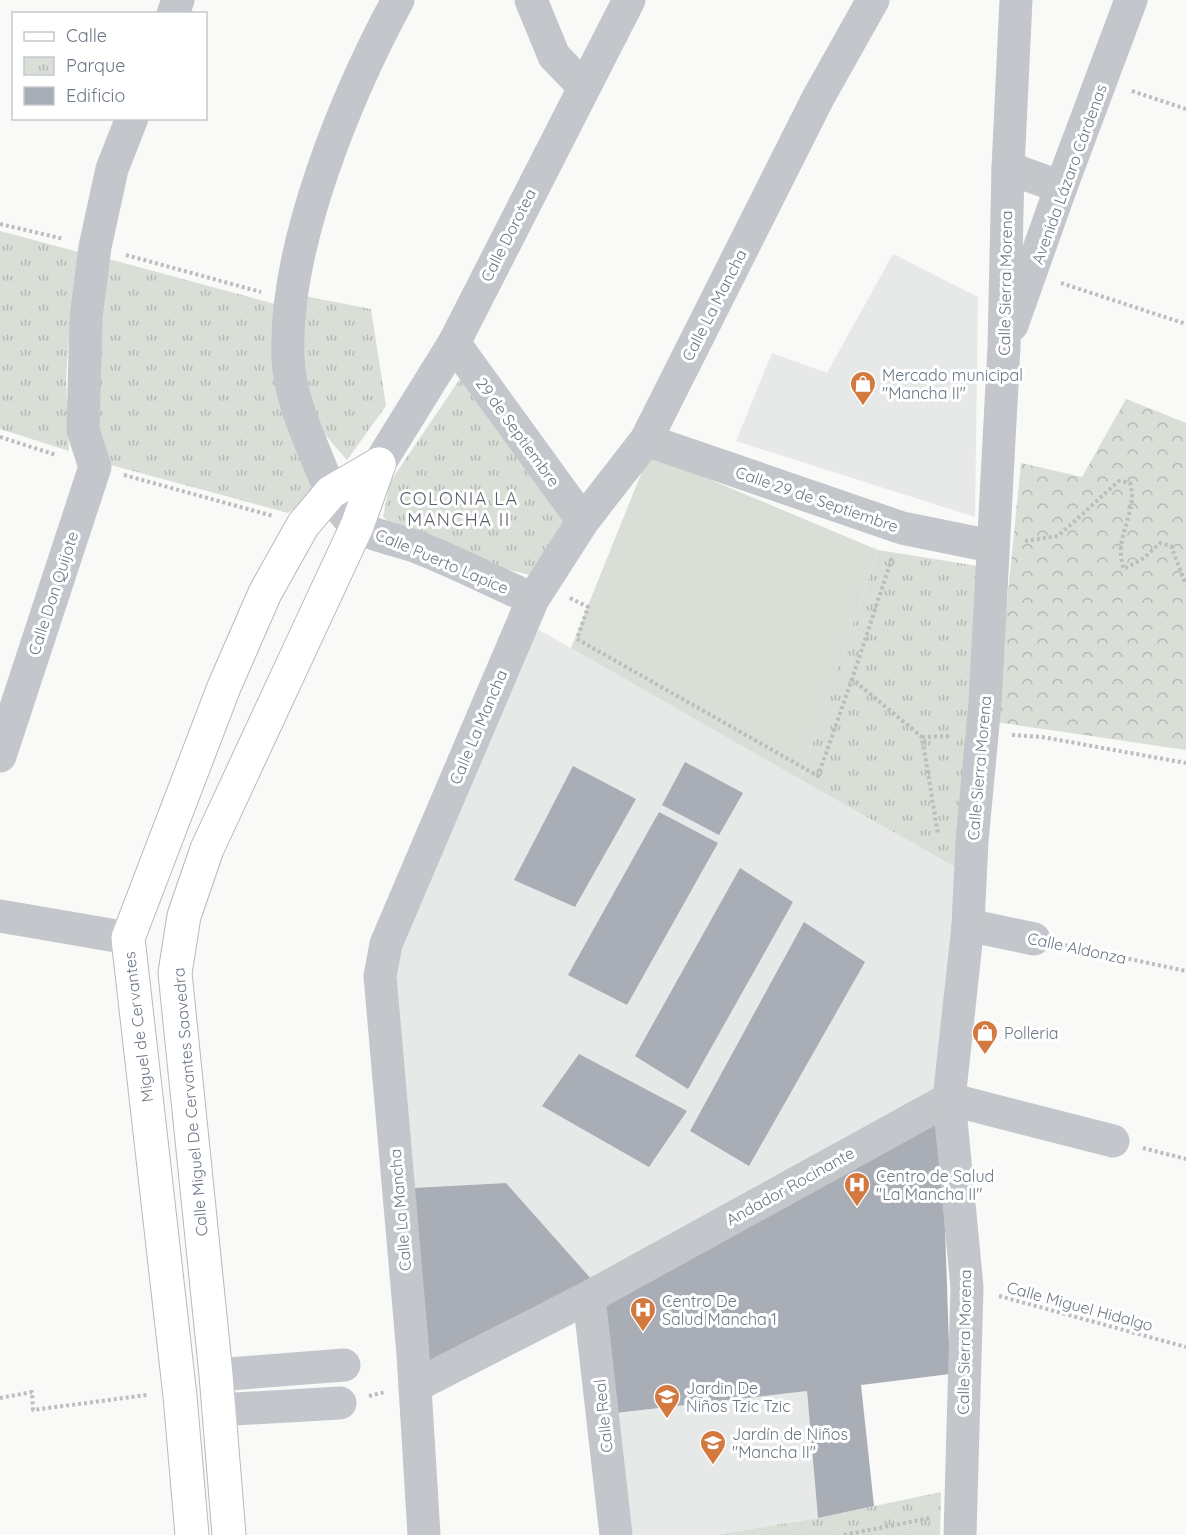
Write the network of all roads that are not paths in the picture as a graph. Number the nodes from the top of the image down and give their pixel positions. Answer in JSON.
{"nodes":[{"id":1,"x":398,"y":0,"type":"edge"},
{"id":2,"x":531,"y":0,"type":"edge"},
{"id":3,"x":629,"y":0,"type":"edge"},
{"id":4,"x":873,"y":0,"type":"edge"},
{"id":5,"x":1016,"y":0,"type":"edge"},
{"id":6,"x":1131,"y":0,"type":"edge"},
{"id":7,"x":583,"y":86,"type":"junction"},
{"id":8,"x":131,"y":120,"type":"edge"},
{"id":9,"x":1008,"y":168,"type":"junction"},
{"id":10,"x":1061,"y":187,"type":"junction"},
{"id":11,"x":454,"y":343,"type":"junction"},
{"id":12,"x":1004,"y":347,"type":"junction"},
{"id":13,"x":646,"y":441,"type":"junction"},
{"id":14,"x":379,"y":464,"type":"junction"},
{"id":15,"x":331,"y":492,"type":"junction"},
{"id":16,"x":583,"y":521,"type":"junction"},
{"id":17,"x":357,"y":526,"type":"junction"},
{"id":18,"x":991,"y":546,"type":"junction"},
{"id":19,"x":538,"y":592,"type":"junction"},
{"id":20,"x":0,"y":756,"type":"edge"},
{"id":21,"x":0,"y":916,"type":"edge"},
{"id":22,"x":968,"y":925,"type":"junction"},
{"id":23,"x":128,"y":938,"type":"junction"},
{"id":24,"x":1034,"y":939,"type":"road end"},
{"id":25,"x":949,"y":1099,"type":"junction"},
{"id":26,"x":1113,"y":1141,"type":"road end"},
{"id":27,"x":590,"y":1297,"type":"junction"},
{"id":28,"x":344,"y":1365,"type":"dead end"},
{"id":29,"x":216,"y":1375,"type":"junction"},
{"id":30,"x":415,"y":1386,"type":"junction"},
{"id":31,"x":340,"y":1403,"type":"road end"},
{"id":32,"x":218,"y":1410,"type":"junction"},
{"id":33,"x":960,"y":1524,"type":"edge"},
{"id":34,"x":192,"y":1535,"type":"edge"},
{"id":35,"x":229,"y":1535,"type":"edge"},
{"id":36,"x":424,"y":1535,"type":"edge"},
{"id":37,"x":616,"y":1535,"type":"edge"}],
"edges":[{"from":1,"to":15,"type":"street","name":"Calle Puerto Lapice"},
{"from":2,"to":7,"type":"street"},
{"from":3,"to":7,"type":"street","name":"Calle Dorotea"},
{"from":4,"to":13,"type":"street","name":"Calle La Mancha"},
{"from":5,"to":9,"type":"street","name":"Calle Sierra Morena"},
{"from":6,"to":10,"type":"street","name":"Avenida Lázaro Cárdenas"},
{"from":7,"to":11,"type":"street","name":"Calle Dorotea"},
{"from":8,"to":20,"type":"street","name":"Calle Don Quijote"},
{"from":9,"to":10,"type":"street"},
{"from":9,"to":12,"type":"street","name":"Calle Sierra Morena"},
{"from":10,"to":12,"type":"street","name":"Avenida Lázaro Cárdenas"},
{"from":11,"to":14,"type":"street","name":"Calle Dorotea"},
{"from":11,"to":16,"type":"street","name":"29 de Septiembre"},
{"from":12,"to":18,"type":"street","name":"Calle Sierra Morena"},
{"from":13,"to":16,"type":"street","name":"Calle La Mancha"},
{"from":13,"to":18,"type":"street","name":"Calle 29 de Septiembre"},
{"from":14,"to":15,"type":"main road","name":"Calle Dorotea"},
{"from":14,"to":17,"type":"main road","name":"Calle Dorotea"},
{"from":15,"to":17,"type":"street","name":"Calle Puerto Lapice"},
{"from":15,"to":23,"type":"main road","name":"Miguel de Cervantes"},
{"from":16,"to":19,"type":"street","name":"Calle La Mancha"},
{"from":17,"to":19,"type":"street","name":"Calle Puerto Lapice"},
{"from":17,"to":29,"type":"main road","name":"Calle Miguel De Cervantes Saavedra"},
{"from":18,"to":22,"type":"street","name":"Calle Sierra Morena"},
{"from":19,"to":30,"type":"street","name":"Calle La Mancha"},
{"from":21,"to":23,"type":"street"},
{"from":22,"to":24,"type":"street","name":"Calle Aldonza"},
{"from":22,"to":25,"type":"street","name":"Calle Sierra Morena"},
{"from":23,"to":34,"type":"main road","name":"Miguel de Cervantes"},
{"from":25,"to":26,"type":"street"},
{"from":25,"to":27,"type":"street","name":"Andador Rocinante"},
{"from":25,"to":33,"type":"street","name":"Calle Sierra Morena"},
{"from":27,"to":30,"type":"street","name":"Andador Rocinante"},
{"from":27,"to":37,"type":"street","name":"Calle Real"},
{"from":28,"to":29,"type":"street"},
{"from":29,"to":32,"type":"main road","name":"Calle Miguel De Cervantes Saavedra"},
{"from":30,"to":36,"type":"street","name":"Calle La Mancha"},
{"from":31,"to":32,"type":"street"},
{"from":32,"to":35,"type":"main road","name":"Calle Miguel De Cervantes Saavedra"}]}
